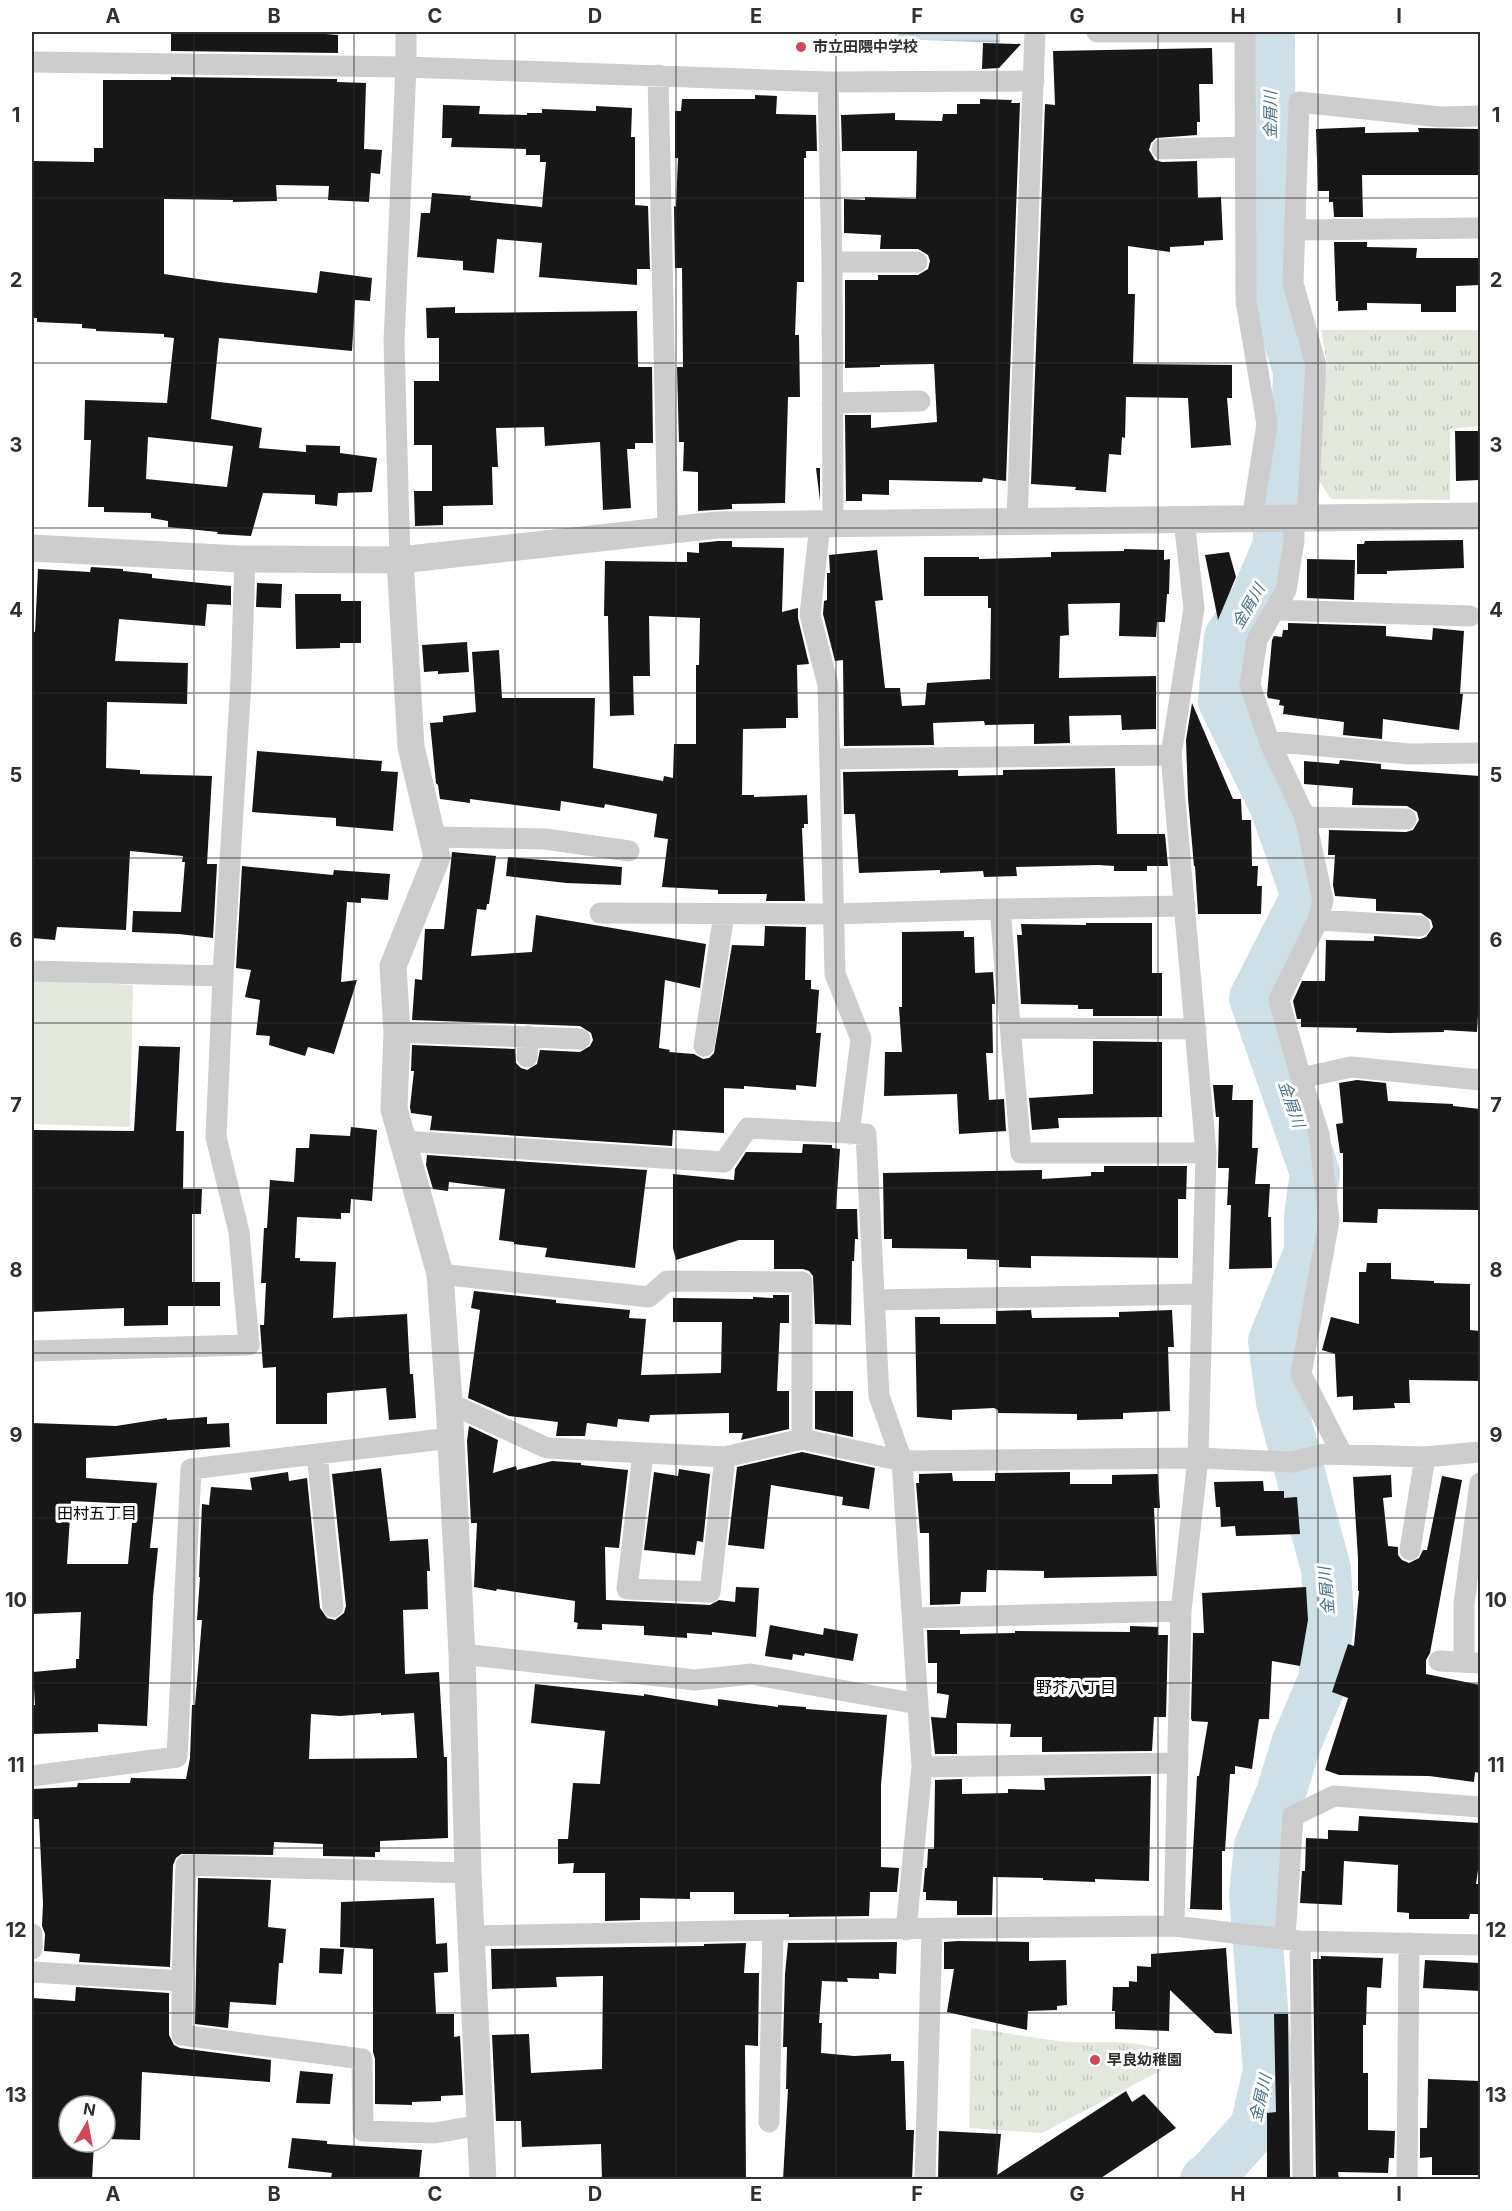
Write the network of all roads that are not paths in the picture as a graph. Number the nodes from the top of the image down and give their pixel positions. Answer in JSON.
{"nodes":[{"id":1,"x":406,"y":32,"type":"edge"},
{"id":2,"x":1035,"y":32,"type":"edge"},
{"id":3,"x":1098,"y":32,"type":"edge"},
{"id":4,"x":1245,"y":32,"type":"edge"},
{"id":5,"x":32,"y":62,"type":"edge"},
{"id":6,"x":406,"y":67,"type":"junction"},
{"id":7,"x":658,"y":75,"type":"junction"},
{"id":8,"x":1034,"y":81,"type":"junction"},
{"id":9,"x":828,"y":82,"type":"junction"},
{"id":10,"x":1480,"y":116,"type":"edge"},
{"id":11,"x":1245,"y":147,"type":"junction"},
{"id":12,"x":1162,"y":149,"type":"dead end"},
{"id":13,"x":1480,"y":228,"type":"edge"},
{"id":14,"x":1294,"y":230,"type":"junction"},
{"id":15,"x":832,"y":262,"type":"junction"},
{"id":16,"x":916,"y":262,"type":"dead end"},
{"id":17,"x":920,"y":401,"type":"dead end"},
{"id":18,"x":832,"y":403,"type":"junction"},
{"id":19,"x":1480,"y":516,"type":"edge"},
{"id":20,"x":1301,"y":518,"type":"junction"},
{"id":21,"x":1256,"y":519,"type":"junction"},
{"id":22,"x":1184,"y":520,"type":"junction"},
{"id":23,"x":1017,"y":522,"type":"junction"},
{"id":24,"x":826,"y":524,"type":"junction"},
{"id":25,"x":668,"y":530,"type":"junction"},
{"id":26,"x":32,"y":548,"type":"edge"},
{"id":27,"x":245,"y":559,"type":"junction"},
{"id":28,"x":400,"y":560,"type":"junction"},
{"id":29,"x":1275,"y":610,"type":"junction"},
{"id":30,"x":1470,"y":616,"type":"dead end"},
{"id":31,"x":1269,"y":741,"type":"junction"},
{"id":32,"x":1480,"y":753,"type":"edge"},
{"id":33,"x":1171,"y":755,"type":"junction"},
{"id":34,"x":830,"y":759,"type":"junction"},
{"id":35,"x":1305,"y":817,"type":"junction"},
{"id":36,"x":1406,"y":819,"type":"dead end"},
{"id":37,"x":434,"y":837,"type":"junction"},
{"id":38,"x":629,"y":850,"type":"dead end"},
{"id":39,"x":1185,"y":906,"type":"junction"},
{"id":40,"x":1000,"y":909,"type":"junction"},
{"id":41,"x":600,"y":913,"type":"dead end"},
{"id":42,"x":724,"y":914,"type":"junction"},
{"id":43,"x":834,"y":914,"type":"junction"},
{"id":44,"x":1318,"y":920,"type":"junction"},
{"id":45,"x":1420,"y":926,"type":"dead end"},
{"id":46,"x":32,"y":971,"type":"edge"},
{"id":47,"x":223,"y":976,"type":"junction"},
{"id":48,"x":1010,"y":1028,"type":"junction"},
{"id":49,"x":1196,"y":1029,"type":"junction"},
{"id":50,"x":398,"y":1032,"type":"junction"},
{"id":51,"x":580,"y":1039,"type":"dead end"},
{"id":52,"x":704,"y":1046,"type":"dead end"},
{"id":53,"x":1301,"y":1078,"type":"junction"},
{"id":54,"x":1480,"y":1080,"type":"edge"},
{"id":55,"x":849,"y":1134,"type":"junction"},
{"id":56,"x":403,"y":1141,"type":"junction"},
{"id":57,"x":1206,"y":1153,"type":"junction"},
{"id":58,"x":440,"y":1274,"type":"junction"},
{"id":59,"x":1202,"y":1294,"type":"junction"},
{"id":60,"x":874,"y":1300,"type":"junction"},
{"id":61,"x":32,"y":1351,"type":"edge"},
{"id":62,"x":449,"y":1403,"type":"junction"},
{"id":63,"x":451,"y":1438,"type":"junction"},
{"id":64,"x":802,"y":1439,"type":"junction"},
{"id":65,"x":1480,"y":1452,"type":"edge"},
{"id":66,"x":643,"y":1453,"type":"junction"},
{"id":67,"x":317,"y":1454,"type":"junction"},
{"id":68,"x":1333,"y":1454,"type":"junction"},
{"id":69,"x":725,"y":1457,"type":"junction"},
{"id":70,"x":1425,"y":1457,"type":"junction"},
{"id":71,"x":1198,"y":1458,"type":"junction"},
{"id":72,"x":902,"y":1461,"type":"junction"},
{"id":73,"x":1480,"y":1483,"type":"edge"},
{"id":74,"x":1410,"y":1550,"type":"dead end"},
{"id":75,"x":333,"y":1607,"type":"dead end"},
{"id":76,"x":1181,"y":1611,"type":"junction"},
{"id":77,"x":913,"y":1618,"type":"junction"},
{"id":78,"x":462,"y":1654,"type":"junction"},
{"id":79,"x":1439,"y":1660,"type":"dead end"},
{"id":80,"x":1472,"y":1662,"type":"edge"},
{"id":81,"x":918,"y":1704,"type":"junction"},
{"id":82,"x":1178,"y":1763,"type":"junction"},
{"id":83,"x":922,"y":1767,"type":"junction"},
{"id":84,"x":32,"y":1776,"type":"edge"},
{"id":85,"x":1480,"y":1807,"type":"edge"},
{"id":86,"x":468,"y":1873,"type":"junction"},
{"id":87,"x":1174,"y":1926,"type":"junction"},
{"id":88,"x":932,"y":1929,"type":"junction"},
{"id":89,"x":773,"y":1930,"type":"junction"},
{"id":90,"x":906,"y":1930,"type":"junction"},
{"id":91,"x":32,"y":1934,"type":"edge"},
{"id":92,"x":471,"y":1936,"type":"junction"},
{"id":93,"x":1287,"y":1939,"type":"junction"},
{"id":94,"x":1408,"y":1943,"type":"junction"},
{"id":95,"x":1480,"y":1945,"type":"edge"},
{"id":96,"x":32,"y":1949,"type":"edge"},
{"id":97,"x":32,"y":1972,"type":"edge"},
{"id":98,"x":182,"y":1981,"type":"junction"},
{"id":99,"x":769,"y":2122,"type":"dead end"},
{"id":100,"x":480,"y":2125,"type":"junction"},
{"id":101,"x":483,"y":2180,"type":"edge"},
{"id":102,"x":925,"y":2180,"type":"edge"},
{"id":103,"x":1303,"y":2180,"type":"edge"},
{"id":104,"x":1407,"y":2180,"type":"edge"}],
"edges":[{"from":1,"to":6,"type":"street"},
{"from":2,"to":8,"type":"street"},
{"from":3,"to":4,"type":"street"},
{"from":4,"to":11,"type":"street"},
{"from":5,"to":6,"type":"street"},
{"from":6,"to":7,"type":"street"},
{"from":6,"to":28,"type":"street"},
{"from":7,"to":9,"type":"street"},
{"from":7,"to":25,"type":"street"},
{"from":8,"to":9,"type":"street"},
{"from":8,"to":23,"type":"street"},
{"from":9,"to":15,"type":"street"},
{"from":10,"to":14,"type":"street"},
{"from":11,"to":12,"type":"street"},
{"from":11,"to":21,"type":"street"},
{"from":13,"to":14,"type":"street"},
{"from":14,"to":20,"type":"street"},
{"from":15,"to":16,"type":"street"},
{"from":15,"to":18,"type":"street"},
{"from":17,"to":18,"type":"street"},
{"from":18,"to":24,"type":"street"},
{"from":19,"to":20,"type":"street"},
{"from":20,"to":21,"type":"street"},
{"from":20,"to":29,"type":"street"},
{"from":21,"to":22,"type":"street"},
{"from":22,"to":23,"type":"street"},
{"from":22,"to":33,"type":"street"},
{"from":23,"to":24,"type":"street"},
{"from":24,"to":25,"type":"street"},
{"from":24,"to":34,"type":"street"},
{"from":25,"to":28,"type":"street"},
{"from":26,"to":27,"type":"street"},
{"from":27,"to":28,"type":"street"},
{"from":27,"to":47,"type":"street"},
{"from":28,"to":37,"type":"street"},
{"from":29,"to":30,"type":"street"},
{"from":29,"to":31,"type":"street"},
{"from":31,"to":32,"type":"street"},
{"from":31,"to":35,"type":"street"},
{"from":33,"to":34,"type":"street"},
{"from":33,"to":39,"type":"street"},
{"from":34,"to":43,"type":"street"},
{"from":35,"to":36,"type":"street"},
{"from":35,"to":44,"type":"street"},
{"from":37,"to":38,"type":"street"},
{"from":37,"to":50,"type":"street"},
{"from":39,"to":40,"type":"street"},
{"from":39,"to":49,"type":"street"},
{"from":40,"to":43,"type":"street"},
{"from":40,"to":48,"type":"street"},
{"from":41,"to":42,"type":"street"},
{"from":42,"to":43,"type":"street"},
{"from":42,"to":52,"type":"street"},
{"from":43,"to":55,"type":"street"},
{"from":44,"to":45,"type":"street"},
{"from":44,"to":53,"type":"street"},
{"from":46,"to":47,"type":"street"},
{"from":47,"to":61,"type":"street"},
{"from":48,"to":49,"type":"street"},
{"from":48,"to":57,"type":"street"},
{"from":49,"to":57,"type":"street"},
{"from":50,"to":51,"type":"street"},
{"from":50,"to":56,"type":"street"},
{"from":53,"to":54,"type":"street"},
{"from":53,"to":68,"type":"street"},
{"from":55,"to":56,"type":"street"},
{"from":55,"to":60,"type":"street"},
{"from":56,"to":58,"type":"street"},
{"from":57,"to":59,"type":"street"},
{"from":58,"to":62,"type":"street"},
{"from":58,"to":64,"type":"street"},
{"from":59,"to":60,"type":"street"},
{"from":59,"to":71,"type":"street"},
{"from":60,"to":72,"type":"street"},
{"from":62,"to":63,"type":"street"},
{"from":62,"to":66,"type":"street"},
{"from":63,"to":67,"type":"street"},
{"from":63,"to":78,"type":"street"},
{"from":64,"to":69,"type":"street"},
{"from":64,"to":72,"type":"street"},
{"from":65,"to":70,"type":"street"},
{"from":66,"to":69,"type":"street"},
{"from":66,"to":69,"type":"street"},
{"from":67,"to":75,"type":"street"},
{"from":67,"to":84,"type":"street"},
{"from":68,"to":70,"type":"street"},
{"from":68,"to":71,"type":"street"},
{"from":70,"to":74,"type":"street"},
{"from":71,"to":72,"type":"street"},
{"from":71,"to":76,"type":"street"},
{"from":72,"to":77,"type":"street"},
{"from":73,"to":80,"type":"street"},
{"from":76,"to":77,"type":"street"},
{"from":76,"to":82,"type":"street"},
{"from":77,"to":81,"type":"street"},
{"from":78,"to":81,"type":"street"},
{"from":78,"to":86,"type":"street"},
{"from":79,"to":80,"type":"street"},
{"from":81,"to":83,"type":"street"},
{"from":82,"to":83,"type":"street"},
{"from":82,"to":87,"type":"street"},
{"from":83,"to":90,"type":"street"},
{"from":85,"to":93,"type":"street"},
{"from":86,"to":92,"type":"street"},
{"from":86,"to":98,"type":"street"},
{"from":87,"to":88,"type":"street"},
{"from":87,"to":93,"type":"street"},
{"from":88,"to":90,"type":"street"},
{"from":88,"to":102,"type":"street"},
{"from":89,"to":90,"type":"street"},
{"from":89,"to":92,"type":"street"},
{"from":89,"to":99,"type":"street"},
{"from":91,"to":96,"type":"street"},
{"from":92,"to":100,"type":"street"},
{"from":93,"to":94,"type":"street"},
{"from":93,"to":103,"type":"street"},
{"from":94,"to":95,"type":"street"},
{"from":94,"to":104,"type":"street"},
{"from":97,"to":98,"type":"street"},
{"from":98,"to":100,"type":"street"},
{"from":100,"to":101,"type":"street"}]}
